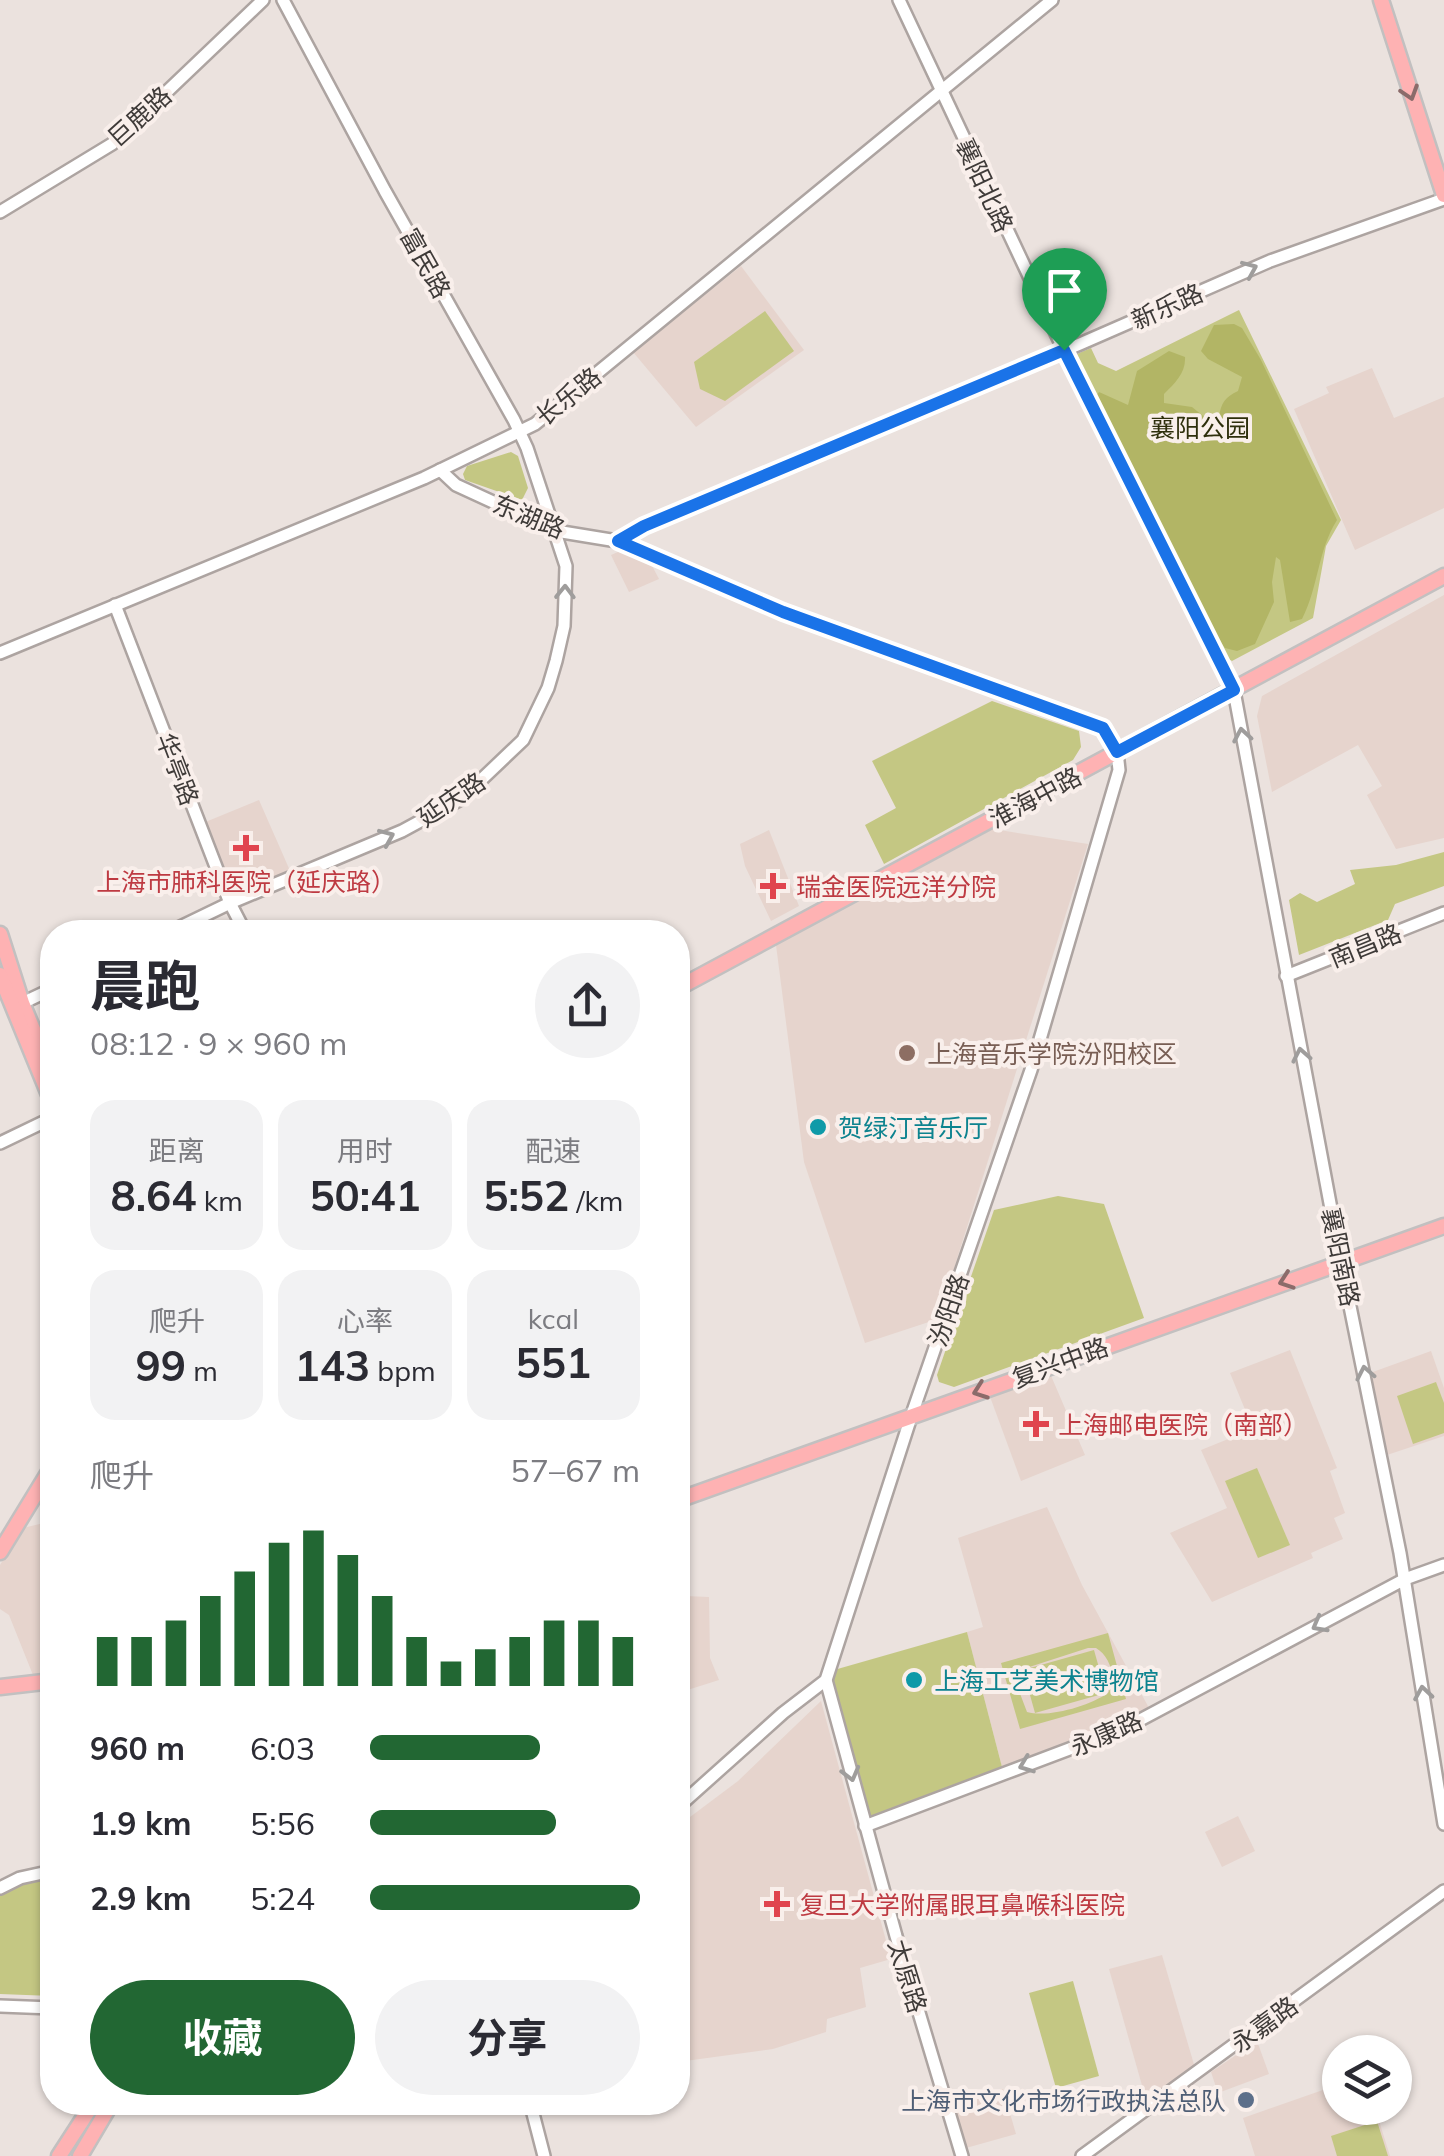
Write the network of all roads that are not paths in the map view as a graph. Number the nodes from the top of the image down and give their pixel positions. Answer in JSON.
{"nodes":[{"id":1,"x":263,"y":0,"type":"edge"},
{"id":2,"x":283,"y":0,"type":"edge"},
{"id":3,"x":898,"y":0,"type":"edge"},
{"id":4,"x":1052,"y":0,"type":"edge"},
{"id":5,"x":1382,"y":0,"type":"edge"},
{"id":6,"x":940,"y":89,"type":"junction"},
{"id":7,"x":1444,"y":197,"type":"edge"},
{"id":8,"x":0,"y":212,"type":"edge"},
{"id":9,"x":1064,"y":350,"type":"junction"},
{"id":10,"x":520,"y":432,"type":"junction"},
{"id":11,"x":440,"y":470,"type":"junction"},
{"id":12,"x":556,"y":532,"type":"junction"},
{"id":13,"x":618,"y":541,"type":"junction"},
{"id":14,"x":1444,"y":576,"type":"edge"},
{"id":15,"x":115,"y":605,"type":"junction"},
{"id":16,"x":0,"y":653,"type":"edge"},
{"id":17,"x":1234,"y":690,"type":"junction"},
{"id":18,"x":1117,"y":752,"type":"junction"},
{"id":19,"x":230,"y":904,"type":"junction"},
{"id":20,"x":1444,"y":913,"type":"edge"},
{"id":21,"x":196,"y":920,"type":"edge"},
{"id":22,"x":238,"y":920,"type":"edge"},
{"id":23,"x":0,"y":934,"type":"edge"},
{"id":24,"x":0,"y":975,"type":"edge"},
{"id":25,"x":1286,"y":976,"type":"junction"},
{"id":26,"x":690,"y":982,"type":"edge"},
{"id":27,"x":40,"y":995,"type":"edge"},
{"id":28,"x":17,"y":1005,"type":"junction"},
{"id":29,"x":40,"y":1051,"type":"edge"},
{"id":30,"x":40,"y":1069,"type":"edge"},
{"id":31,"x":40,"y":1124,"type":"edge"},
{"id":32,"x":0,"y":1143,"type":"edge"},
{"id":33,"x":1444,"y":1226,"type":"edge"},
{"id":34,"x":1340,"y":1262,"type":"junction"},
{"id":35,"x":910,"y":1417,"type":"junction"},
{"id":36,"x":40,"y":1487,"type":"edge"},
{"id":37,"x":690,"y":1496,"type":"edge"},
{"id":38,"x":0,"y":1552,"type":"edge"},
{"id":39,"x":1444,"y":1564,"type":"edge"},
{"id":40,"x":1405,"y":1579,"type":"junction"},
{"id":41,"x":826,"y":1680,"type":"junction"},
{"id":42,"x":40,"y":1683,"type":"edge"},
{"id":43,"x":0,"y":1687,"type":"edge"},
{"id":44,"x":690,"y":1795,"type":"edge"},
{"id":45,"x":1444,"y":1824,"type":"edge"},
{"id":46,"x":866,"y":1826,"type":"junction"},
{"id":47,"x":40,"y":1874,"type":"edge"},
{"id":48,"x":0,"y":1888,"type":"edge"},
{"id":49,"x":1444,"y":1891,"type":"edge"},
{"id":50,"x":0,"y":2006,"type":"edge"},
{"id":51,"x":40,"y":2008,"type":"edge"},
{"id":52,"x":86,"y":2115,"type":"edge"},
{"id":53,"x":104,"y":2115,"type":"edge"},
{"id":54,"x":533,"y":2115,"type":"edge"},
{"id":55,"x":60,"y":2156,"type":"edge"},
{"id":56,"x":80,"y":2156,"type":"edge"},
{"id":57,"x":544,"y":2156,"type":"edge"},
{"id":58,"x":962,"y":2156,"type":"edge"},
{"id":59,"x":1082,"y":2156,"type":"edge"}],
"edges":[{"from":1,"to":8,"type":"street","name":"巨鹿路"},
{"from":2,"to":10,"type":"street","name":"富民路"},
{"from":3,"to":6,"type":"street","name":"襄阳北路"},
{"from":4,"to":6,"type":"street","name":"长乐路"},
{"from":5,"to":7,"type":"main road","one_way":true},
{"from":6,"to":9,"type":"street","name":"襄阳北路"},
{"from":6,"to":10,"type":"street","name":"长乐路"},
{"from":9,"to":7,"type":"street","name":"新乐路","one_way":true},
{"from":9,"to":13,"type":"street","name":"新乐路"},
{"from":9,"to":17,"type":"street","name":"襄阳北路"},
{"from":10,"to":11,"type":"street","name":"长乐路"},
{"from":10,"to":12,"type":"street","name":"富民路"},
{"from":11,"to":12,"type":"street","name":"东湖路"},
{"from":11,"to":15,"type":"street","name":"长乐路"},
{"from":12,"to":13,"type":"street","name":"东湖路"},
{"from":19,"to":12,"type":"street","name":"延庆路","one_way":true},
{"from":13,"to":18,"type":"street","name":"东湖路"},
{"from":14,"to":17,"type":"main road","name":"淮海中路"},
{"from":15,"to":16,"type":"street","name":"长乐路"},
{"from":15,"to":19,"type":"street","name":"华亭路"},
{"from":17,"to":18,"type":"main road","name":"淮海中路"},
{"from":25,"to":17,"type":"street","name":"襄阳南路","one_way":true},
{"from":18,"to":26,"type":"main road","name":"淮海中路"},
{"from":18,"to":35,"type":"street","name":"汾阳路"},
{"from":19,"to":21,"type":"street","name":"延庆路"},
{"from":19,"to":22,"type":"street","name":"华亭路"},
{"from":20,"to":25,"type":"street","name":"南昌路"},
{"from":23,"to":28,"type":"main road"},
{"from":24,"to":28,"type":"main road"},
{"from":34,"to":25,"type":"street","name":"襄阳南路","one_way":true},
{"from":27,"to":28,"type":"street"},
{"from":28,"to":29,"type":"main road"},
{"from":28,"to":30,"type":"main road"},
{"from":31,"to":32,"type":"street"},
{"from":33,"to":34,"type":"main road","name":"复兴中路"},
{"from":34,"to":35,"type":"main road","name":"复兴中路","one_way":true},
{"from":40,"to":34,"type":"street","name":"襄阳南路","one_way":true},
{"from":35,"to":37,"type":"main road","name":"复兴中路"},
{"from":35,"to":41,"type":"street","name":"汾阳路"},
{"from":36,"to":38,"type":"main road"},
{"from":39,"to":40,"type":"street","name":"永康路"},
{"from":45,"to":40,"type":"street","name":"襄阳南路","one_way":true},
{"from":40,"to":46,"type":"street","name":"永康路","one_way":true},
{"from":41,"to":44,"type":"street"},
{"from":41,"to":46,"type":"street","name":"太原路","one_way":true},
{"from":42,"to":43,"type":"main road"},
{"from":46,"to":58,"type":"street","name":"太原路"},
{"from":47,"to":48,"type":"street"},
{"from":49,"to":59,"type":"street","name":"永嘉路"},
{"from":50,"to":51,"type":"street"},
{"from":52,"to":55,"type":"main road"},
{"from":53,"to":56,"type":"main road"},
{"from":54,"to":57,"type":"street"}]}
